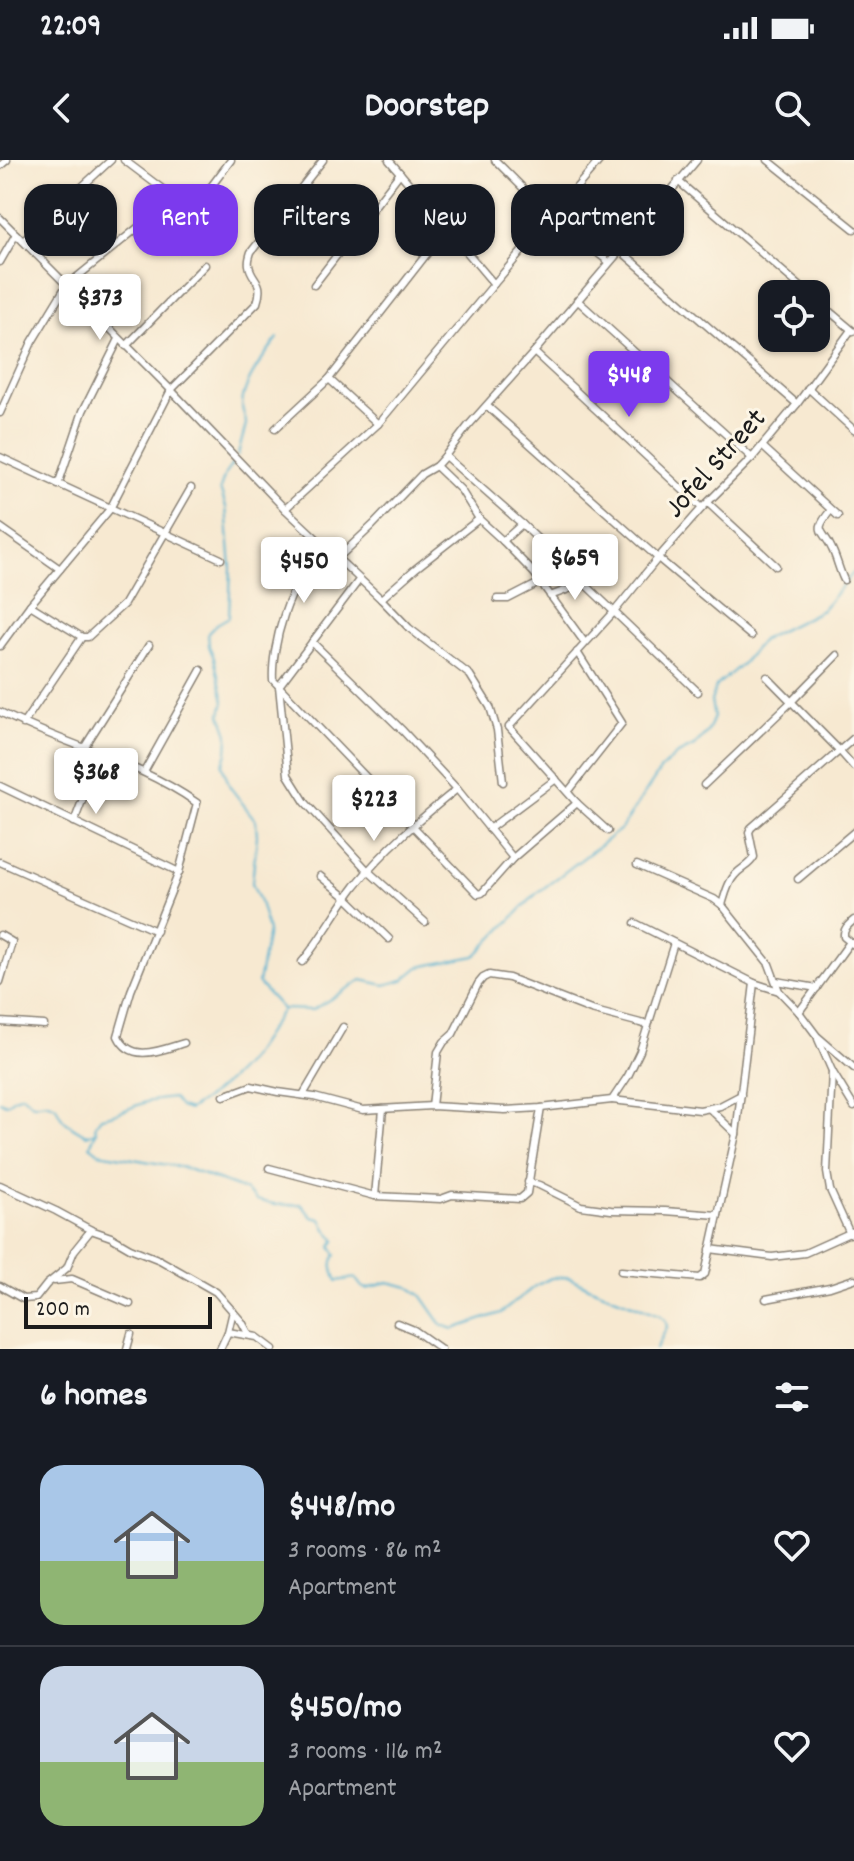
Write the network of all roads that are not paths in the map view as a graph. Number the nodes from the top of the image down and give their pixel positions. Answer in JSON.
{"nodes":[{"id":1,"x":7,"y":160,"type":"edge"},
{"id":2,"x":111,"y":160,"type":"edge"},
{"id":3,"x":124,"y":160,"type":"edge"},
{"id":4,"x":231,"y":160,"type":"edge"},
{"id":5,"x":323,"y":160,"type":"edge"},
{"id":6,"x":389,"y":160,"type":"edge"},
{"id":7,"x":495,"y":160,"type":"edge"},
{"id":8,"x":600,"y":160,"type":"edge"},
{"id":9,"x":697,"y":160,"type":"edge"},
{"id":10,"x":768,"y":160,"type":"edge"},
{"id":11,"x":135,"y":162,"type":"edge"},
{"id":12,"x":0,"y":166,"type":"edge"},
{"id":13,"x":400,"y":173,"type":"junction"},
{"id":14,"x":678,"y":181,"type":"junction"},
{"id":15,"x":158,"y":184,"type":"edge"},
{"id":16,"x":213,"y":184,"type":"edge"},
{"id":17,"x":409,"y":184,"type":"edge"},
{"id":18,"x":519,"y":184,"type":"edge"},
{"id":19,"x":580,"y":184,"type":"edge"},
{"id":20,"x":675,"y":184,"type":"edge"},
{"id":21,"x":0,"y":218,"type":"edge"},
{"id":22,"x":854,"y":229,"type":"edge"},
{"id":23,"x":133,"y":232,"type":"edge"},
{"id":24,"x":16,"y":234,"type":"junction"},
{"id":25,"x":23,"y":241,"type":"junction"},
{"id":26,"x":425,"y":256,"type":"edge"},
{"id":27,"x":470,"y":256,"type":"edge"},
{"id":28,"x":518,"y":256,"type":"edge"},
{"id":29,"x":601,"y":256,"type":"edge"},
{"id":30,"x":614,"y":256,"type":"edge"},
{"id":31,"x":627,"y":256,"type":"edge"},
{"id":32,"x":0,"y":262,"type":"edge"},
{"id":33,"x":609,"y":262,"type":"junction"},
{"id":34,"x":205,"y":265,"type":"dead end"},
{"id":35,"x":793,"y":280,"type":"edge"},
{"id":36,"x":494,"y":284,"type":"junction"},
{"id":37,"x":314,"y":285,"type":"dead end"},
{"id":38,"x":66,"y":286,"type":"junction"},
{"id":39,"x":577,"y":300,"type":"junction"},
{"id":40,"x":830,"y":312,"type":"edge"},
{"id":41,"x":853,"y":331,"type":"edge"},
{"id":42,"x":119,"y":339,"type":"junction"},
{"id":43,"x":126,"y":346,"type":"junction"},
{"id":44,"x":534,"y":352,"type":"junction"},
{"id":45,"x":329,"y":379,"type":"junction"},
{"id":46,"x":808,"y":388,"type":"junction"},
{"id":47,"x":171,"y":390,"type":"junction"},
{"id":48,"x":797,"y":404,"type":"junction"},
{"id":49,"x":487,"y":406,"type":"junction"},
{"id":50,"x":0,"y":413,"type":"edge"},
{"id":51,"x":378,"y":424,"type":"junction"},
{"id":52,"x":275,"y":429,"type":"dead end"},
{"id":53,"x":854,"y":430,"type":"edge"},
{"id":54,"x":762,"y":446,"type":"junction"},
{"id":55,"x":445,"y":456,"type":"junction"},
{"id":56,"x":0,"y":457,"type":"edge"},
{"id":57,"x":752,"y":458,"type":"junction"},
{"id":58,"x":436,"y":466,"type":"junction"},
{"id":59,"x":58,"y":485,"type":"junction"},
{"id":60,"x":191,"y":488,"type":"dead end"},
{"id":61,"x":705,"y":505,"type":"junction"},
{"id":62,"x":110,"y":509,"type":"junction"},
{"id":63,"x":285,"y":509,"type":"junction"},
{"id":64,"x":831,"y":510,"type":"junction"},
{"id":65,"x":838,"y":516,"type":"dead end"},
{"id":66,"x":479,"y":519,"type":"junction"},
{"id":67,"x":522,"y":524,"type":"junction"},
{"id":68,"x":0,"y":527,"type":"edge"},
{"id":69,"x":165,"y":534,"type":"junction"},
{"id":70,"x":503,"y":541,"type":"junction"},
{"id":71,"x":658,"y":558,"type":"junction"},
{"id":72,"x":221,"y":559,"type":"dead end"},
{"id":73,"x":337,"y":559,"type":"junction"},
{"id":74,"x":776,"y":566,"type":"dead end"},
{"id":75,"x":60,"y":569,"type":"junction"},
{"id":76,"x":578,"y":579,"type":"junction"},
{"id":77,"x":359,"y":580,"type":"junction"},
{"id":78,"x":844,"y":580,"type":"dead end"},
{"id":79,"x":541,"y":582,"type":"junction"},
{"id":80,"x":550,"y":596,"type":"junction"},
{"id":81,"x":381,"y":599,"type":"junction"},
{"id":82,"x":497,"y":599,"type":"dead end"},
{"id":83,"x":30,"y":605,"type":"junction"},
{"id":84,"x":614,"y":612,"type":"junction"},
{"id":85,"x":751,"y":636,"type":"dead end"},
{"id":86,"x":82,"y":637,"type":"junction"},
{"id":87,"x":312,"y":642,"type":"junction"},
{"id":88,"x":585,"y":643,"type":"junction"},
{"id":89,"x":149,"y":645,"type":"dead end"},
{"id":90,"x":0,"y":646,"type":"edge"},
{"id":91,"x":577,"y":652,"type":"junction"},
{"id":92,"x":837,"y":655,"type":"dead end"},
{"id":93,"x":201,"y":670,"type":"dead end"},
{"id":94,"x":767,"y":677,"type":"dead end"},
{"id":95,"x":279,"y":686,"type":"junction"},
{"id":96,"x":698,"y":692,"type":"dead end"},
{"id":97,"x":791,"y":702,"type":"junction"},
{"id":98,"x":0,"y":712,"type":"edge"},
{"id":99,"x":23,"y":724,"type":"junction"},
{"id":100,"x":854,"y":738,"type":"edge"},
{"id":101,"x":84,"y":748,"type":"junction"},
{"id":102,"x":839,"y":750,"type":"junction"},
{"id":103,"x":100,"y":754,"type":"junction"},
{"id":104,"x":854,"y":767,"type":"edge"},
{"id":105,"x":144,"y":772,"type":"junction"},
{"id":106,"x":556,"y":779,"type":"junction"},
{"id":107,"x":503,"y":782,"type":"dead end"},
{"id":108,"x":704,"y":785,"type":"dead end"},
{"id":109,"x":0,"y":786,"type":"edge"},
{"id":110,"x":457,"y":789,"type":"junction"},
{"id":111,"x":568,"y":792,"type":"junction"},
{"id":112,"x":577,"y":803,"type":"junction"},
{"id":113,"x":74,"y":822,"type":"junction"},
{"id":114,"x":412,"y":825,"type":"junction"},
{"id":115,"x":489,"y":829,"type":"junction"},
{"id":116,"x":608,"y":831,"type":"dead end"},
{"id":117,"x":854,"y":832,"type":"edge"},
{"id":118,"x":513,"y":858,"type":"junction"},
{"id":119,"x":0,"y":862,"type":"edge"},
{"id":120,"x":637,"y":865,"type":"dead end"},
{"id":121,"x":368,"y":871,"type":"junction"},
{"id":122,"x":179,"y":872,"type":"junction"},
{"id":123,"x":320,"y":876,"type":"dead end"},
{"id":124,"x":798,"y":879,"type":"dead end"},
{"id":125,"x":347,"y":898,"type":"junction"},
{"id":126,"x":722,"y":905,"type":"junction"},
{"id":127,"x":854,"y":920,"type":"edge"},
{"id":128,"x":425,"y":922,"type":"dead end"},
{"id":129,"x":635,"y":923,"type":"dead end"},
{"id":130,"x":156,"y":931,"type":"junction"},
{"id":131,"x":0,"y":935,"type":"edge"},
{"id":132,"x":389,"y":939,"type":"dead end"},
{"id":133,"x":674,"y":943,"type":"junction"},
{"id":134,"x":852,"y":944,"type":"edge"},
{"id":135,"x":302,"y":962,"type":"dead end"},
{"id":136,"x":776,"y":981,"type":"junction"},
{"id":137,"x":0,"y":982,"type":"edge"},
{"id":138,"x":754,"y":983,"type":"junction"},
{"id":139,"x":817,"y":988,"type":"junction"},
{"id":140,"x":779,"y":991,"type":"junction"},
{"id":141,"x":799,"y":1012,"type":"junction"},
{"id":142,"x":0,"y":1022,"type":"edge"},
{"id":143,"x":44,"y":1025,"type":"dead end"},
{"id":144,"x":648,"y":1025,"type":"junction"},
{"id":145,"x":343,"y":1027,"type":"dead end"},
{"id":146,"x":817,"y":1036,"type":"junction"},
{"id":147,"x":184,"y":1043,"type":"dead end"},
{"id":148,"x":854,"y":1068,"type":"edge"},
{"id":149,"x":832,"y":1071,"type":"junction"},
{"id":150,"x":303,"y":1095,"type":"junction"},
{"id":151,"x":741,"y":1095,"type":"junction"},
{"id":152,"x":224,"y":1096,"type":"dead end"},
{"id":153,"x":612,"y":1100,"type":"junction"},
{"id":154,"x":432,"y":1106,"type":"junction"},
{"id":155,"x":854,"y":1107,"type":"edge"},
{"id":156,"x":541,"y":1108,"type":"junction"},
{"id":157,"x":383,"y":1109,"type":"junction"},
{"id":158,"x":710,"y":1109,"type":"junction"},
{"id":159,"x":736,"y":1134,"type":"junction"},
{"id":160,"x":269,"y":1168,"type":"dead end"},
{"id":161,"x":528,"y":1182,"type":"junction"},
{"id":162,"x":0,"y":1185,"type":"edge"},
{"id":163,"x":375,"y":1196,"type":"junction"},
{"id":164,"x":718,"y":1215,"type":"junction"},
{"id":165,"x":91,"y":1230,"type":"junction"},
{"id":166,"x":852,"y":1232,"type":"edge"},
{"id":167,"x":710,"y":1249,"type":"junction"},
{"id":168,"x":621,"y":1271,"type":"dead end"},
{"id":169,"x":854,"y":1279,"type":"edge"},
{"id":170,"x":47,"y":1284,"type":"junction"},
{"id":171,"x":0,"y":1286,"type":"edge"},
{"id":172,"x":766,"y":1299,"type":"dead end"},
{"id":173,"x":130,"y":1304,"type":"dead end"},
{"id":174,"x":233,"y":1311,"type":"junction"},
{"id":175,"x":397,"y":1323,"type":"dead end"},
{"id":176,"x":228,"y":1332,"type":"junction"},
{"id":177,"x":131,"y":1334,"type":"dead end"},
{"id":178,"x":249,"y":1335,"type":"junction"},
{"id":179,"x":127,"y":1349,"type":"edge"},
{"id":180,"x":220,"y":1349,"type":"edge"},
{"id":181,"x":273,"y":1349,"type":"edge"},
{"id":182,"x":441,"y":1349,"type":"edge"}],
"edges":[{"from":1,"to":12,"type":"street"},
{"from":2,"to":25,"type":"street"},
{"from":3,"to":11,"type":"street"},
{"from":4,"to":16,"type":"street"},
{"from":5,"to":47,"type":"street"},
{"from":6,"to":13,"type":"street"},
{"from":7,"to":18,"type":"street"},
{"from":8,"to":19,"type":"street"},
{"from":9,"to":14,"type":"street"},
{"from":10,"to":22,"type":"street"},
{"from":11,"to":15,"type":"street"},
{"from":13,"to":17,"type":"street"},
{"from":13,"to":37,"type":"street"},
{"from":14,"to":20,"type":"street"},
{"from":14,"to":35,"type":"street"},
{"from":21,"to":24,"type":"street"},
{"from":23,"to":38,"type":"street"},
{"from":24,"to":25,"type":"street"},
{"from":24,"to":32,"type":"street"},
{"from":25,"to":38,"type":"street"},
{"from":26,"to":45,"type":"street"},
{"from":27,"to":36,"type":"street"},
{"from":28,"to":36,"type":"street"},
{"from":29,"to":33,"type":"street"},
{"from":30,"to":33,"type":"street"},
{"from":31,"to":48,"type":"street"},
{"from":33,"to":39,"type":"street"},
{"from":34,"to":43,"type":"street"},
{"from":36,"to":51,"type":"street"},
{"from":38,"to":42,"type":"street"},
{"from":38,"to":50,"type":"street"},
{"from":39,"to":44,"type":"street"},
{"from":39,"to":57,"type":"street"},
{"from":40,"to":41,"type":"street"},
{"from":41,"to":46,"type":"street","name":"Jofel Street"},
{"from":42,"to":43,"type":"street"},
{"from":42,"to":59,"type":"street"},
{"from":43,"to":47,"type":"street"},
{"from":44,"to":49,"type":"street"},
{"from":44,"to":61,"type":"street"},
{"from":45,"to":51,"type":"street"},
{"from":45,"to":52,"type":"street"},
{"from":46,"to":48,"type":"street","name":"Jofel Street"},
{"from":46,"to":53,"type":"street"},
{"from":47,"to":62,"type":"street"},
{"from":47,"to":63,"type":"street"},
{"from":48,"to":54,"type":"street","name":"Jofel Street"},
{"from":49,"to":55,"type":"street"},
{"from":49,"to":71,"type":"street"},
{"from":51,"to":63,"type":"street"},
{"from":54,"to":57,"type":"street","name":"Jofel Street"},
{"from":54,"to":64,"type":"street"},
{"from":55,"to":58,"type":"street"},
{"from":55,"to":67,"type":"street"},
{"from":56,"to":59,"type":"street"},
{"from":57,"to":61,"type":"street","name":"Jofel Street"},
{"from":58,"to":66,"type":"street"},
{"from":58,"to":73,"type":"street"},
{"from":59,"to":62,"type":"street"},
{"from":60,"to":69,"type":"street"},
{"from":61,"to":71,"type":"street","name":"Jofel Street"},
{"from":61,"to":74,"type":"street"},
{"from":62,"to":69,"type":"street"},
{"from":62,"to":75,"type":"street"},
{"from":63,"to":73,"type":"street"},
{"from":64,"to":65,"type":"street"},
{"from":64,"to":78,"type":"street"},
{"from":66,"to":70,"type":"street"},
{"from":66,"to":81,"type":"street"},
{"from":67,"to":70,"type":"street"},
{"from":67,"to":76,"type":"street"},
{"from":68,"to":75,"type":"street"},
{"from":69,"to":72,"type":"street"},
{"from":69,"to":86,"type":"street"},
{"from":70,"to":79,"type":"street"},
{"from":71,"to":84,"type":"street","name":"Jofel Street"},
{"from":71,"to":85,"type":"street"},
{"from":73,"to":77,"type":"street"},
{"from":73,"to":95,"type":"street"},
{"from":75,"to":83,"type":"street"},
{"from":76,"to":80,"type":"street"},
{"from":76,"to":84,"type":"street"},
{"from":77,"to":81,"type":"street"},
{"from":77,"to":87,"type":"street"},
{"from":79,"to":80,"type":"street"},
{"from":79,"to":82,"type":"street"},
{"from":80,"to":88,"type":"street"},
{"from":81,"to":107,"type":"street"},
{"from":83,"to":86,"type":"street"},
{"from":83,"to":90,"type":"street"},
{"from":84,"to":88,"type":"street","name":"Jofel Street"},
{"from":84,"to":96,"type":"street"},
{"from":86,"to":99,"type":"street"},
{"from":87,"to":95,"type":"street"},
{"from":87,"to":110,"type":"street"},
{"from":88,"to":91,"type":"street","name":"Jofel Street"},
{"from":89,"to":101,"type":"street"},
{"from":91,"to":106,"type":"street","name":"Jofel Street"},
{"from":91,"to":111,"type":"street"},
{"from":92,"to":97,"type":"street"},
{"from":93,"to":105,"type":"street"},
{"from":94,"to":97,"type":"street"},
{"from":95,"to":114,"type":"street"},
{"from":95,"to":121,"type":"street"},
{"from":97,"to":102,"type":"street"},
{"from":97,"to":108,"type":"street"},
{"from":98,"to":99,"type":"street"},
{"from":99,"to":101,"type":"street"},
{"from":100,"to":102,"type":"street"},
{"from":101,"to":103,"type":"street"},
{"from":102,"to":104,"type":"street"},
{"from":102,"to":126,"type":"street"},
{"from":103,"to":105,"type":"street"},
{"from":103,"to":113,"type":"street"},
{"from":105,"to":122,"type":"street"},
{"from":106,"to":111,"type":"street"},
{"from":106,"to":115,"type":"street"},
{"from":109,"to":113,"type":"street"},
{"from":110,"to":114,"type":"street"},
{"from":110,"to":115,"type":"street"},
{"from":111,"to":112,"type":"street"},
{"from":112,"to":116,"type":"street"},
{"from":112,"to":118,"type":"street"},
{"from":113,"to":122,"type":"street"},
{"from":114,"to":118,"type":"street"},
{"from":114,"to":121,"type":"street"},
{"from":115,"to":118,"type":"street"},
{"from":117,"to":124,"type":"street"},
{"from":119,"to":130,"type":"street"},
{"from":120,"to":126,"type":"street"},
{"from":121,"to":125,"type":"street"},
{"from":121,"to":128,"type":"street"},
{"from":122,"to":130,"type":"street"},
{"from":123,"to":125,"type":"street"},
{"from":125,"to":132,"type":"street"},
{"from":125,"to":135,"type":"street"},
{"from":126,"to":136,"type":"street"},
{"from":127,"to":134,"type":"street"},
{"from":129,"to":133,"type":"street"},
{"from":130,"to":147,"type":"street"},
{"from":131,"to":137,"type":"street"},
{"from":133,"to":138,"type":"street"},
{"from":133,"to":144,"type":"street"},
{"from":134,"to":139,"type":"street"},
{"from":136,"to":139,"type":"street"},
{"from":136,"to":140,"type":"street"},
{"from":138,"to":140,"type":"street"},
{"from":138,"to":151,"type":"street"},
{"from":139,"to":141,"type":"street"},
{"from":140,"to":141,"type":"street"},
{"from":141,"to":146,"type":"street"},
{"from":142,"to":143,"type":"street"},
{"from":144,"to":153,"type":"street"},
{"from":144,"to":154,"type":"street"},
{"from":145,"to":150,"type":"street"},
{"from":146,"to":148,"type":"street"},
{"from":146,"to":149,"type":"street"},
{"from":149,"to":155,"type":"street"},
{"from":149,"to":166,"type":"street"},
{"from":150,"to":152,"type":"street"},
{"from":150,"to":157,"type":"street"},
{"from":151,"to":158,"type":"street"},
{"from":151,"to":159,"type":"street"},
{"from":153,"to":156,"type":"street"},
{"from":153,"to":158,"type":"street"},
{"from":154,"to":156,"type":"street"},
{"from":154,"to":157,"type":"street"},
{"from":156,"to":161,"type":"street"},
{"from":157,"to":163,"type":"street"},
{"from":158,"to":159,"type":"street"},
{"from":159,"to":164,"type":"street"},
{"from":160,"to":163,"type":"street"},
{"from":161,"to":163,"type":"street"},
{"from":161,"to":164,"type":"street"},
{"from":162,"to":165,"type":"street"},
{"from":164,"to":167,"type":"street"},
{"from":165,"to":170,"type":"street"},
{"from":165,"to":174,"type":"street"},
{"from":166,"to":167,"type":"street"},
{"from":167,"to":168,"type":"street"},
{"from":169,"to":172,"type":"street"},
{"from":170,"to":171,"type":"street"},
{"from":170,"to":173,"type":"street"},
{"from":174,"to":176,"type":"street"},
{"from":174,"to":178,"type":"street"},
{"from":175,"to":182,"type":"street"},
{"from":176,"to":178,"type":"street"},
{"from":176,"to":180,"type":"street"},
{"from":177,"to":179,"type":"street"},
{"from":178,"to":181,"type":"street"}]}
